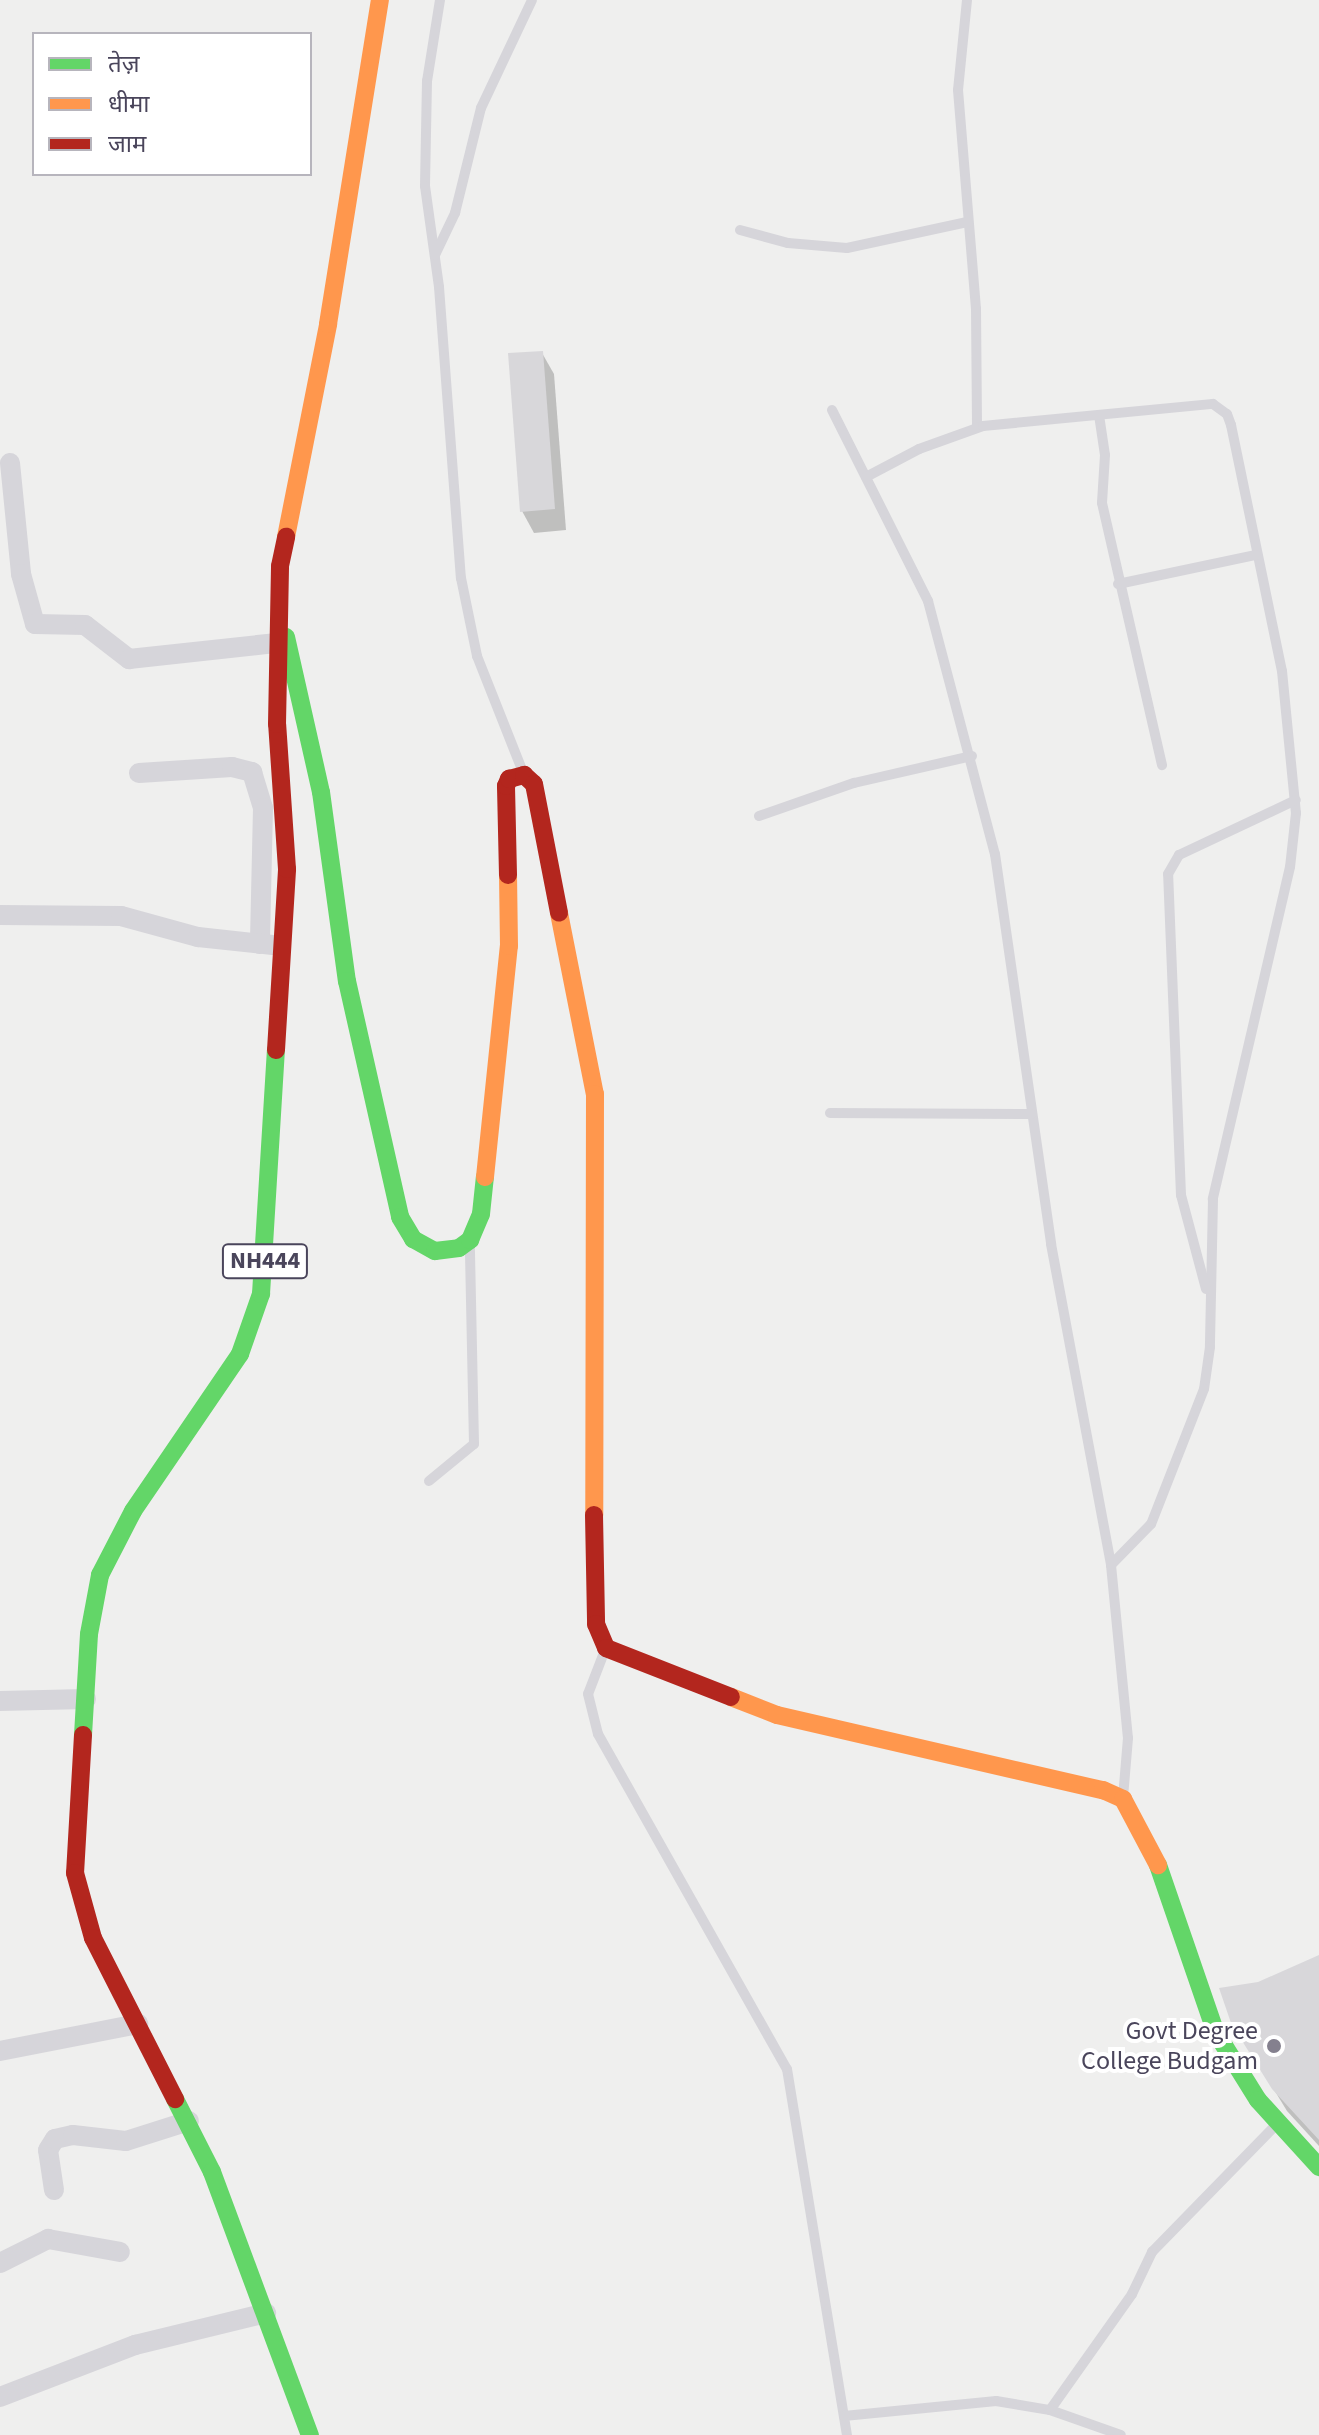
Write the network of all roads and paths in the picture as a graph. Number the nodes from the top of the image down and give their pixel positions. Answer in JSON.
{"nodes":[{"id":1,"x":380,"y":0,"type":"edge"},
{"id":2,"x":440,"y":0,"type":"edge"},
{"id":3,"x":532,"y":0,"type":"edge"},
{"id":4,"x":967,"y":0,"type":"edge"},
{"id":5,"x":967,"y":222,"type":"junction"},
{"id":6,"x":740,"y":230,"type":"dead end"},
{"id":7,"x":435,"y":255,"type":"junction"},
{"id":8,"x":832,"y":410,"type":"dead end"},
{"id":9,"x":1099,"y":415,"type":"junction"},
{"id":10,"x":977,"y":427,"type":"junction"},
{"id":11,"x":10,"y":463,"type":"dead end"},
{"id":12,"x":866,"y":477,"type":"junction"},
{"id":13,"x":8,"y":537,"type":"edge"},
{"id":14,"x":1256,"y":555,"type":"junction"},
{"id":15,"x":1118,"y":584,"type":"junction"},
{"id":16,"x":278,"y":608,"type":"junction"},
{"id":17,"x":277,"y":643,"type":"junction"},
{"id":18,"x":972,"y":756,"type":"junction"},
{"id":19,"x":1162,"y":765,"type":"dead end"},
{"id":20,"x":139,"y":773,"type":"dead end"},
{"id":21,"x":524,"y":775,"type":"junction"},
{"id":22,"x":1296,"y":800,"type":"junction"},
{"id":23,"x":759,"y":816,"type":"dead end"},
{"id":24,"x":0,"y":915,"type":"edge"},
{"id":25,"x":260,"y":944,"type":"junction"},
{"id":26,"x":283,"y":946,"type":"junction"},
{"id":27,"x":830,"y":1113,"type":"dead end"},
{"id":28,"x":1031,"y":1114,"type":"junction"},
{"id":29,"x":470,"y":1240,"type":"junction"},
{"id":30,"x":1208,"y":1294,"type":"junction"},
{"id":31,"x":429,"y":1481,"type":"dead end"},
{"id":32,"x":1111,"y":1565,"type":"junction"},
{"id":33,"x":606,"y":1648,"type":"junction"},
{"id":34,"x":86,"y":1699,"type":"junction"},
{"id":35,"x":0,"y":1701,"type":"edge"},
{"id":36,"x":1123,"y":1799,"type":"junction"},
{"id":37,"x":138,"y":2024,"type":"junction"},
{"id":38,"x":0,"y":2051,"type":"edge"},
{"id":39,"x":189,"y":2121,"type":"junction"},
{"id":40,"x":1278,"y":2122,"type":"junction"},
{"id":41,"x":1319,"y":2167,"type":"edge"},
{"id":42,"x":54,"y":2190,"type":"dead end"},
{"id":43,"x":120,"y":2252,"type":"dead end"},
{"id":44,"x":0,"y":2263,"type":"edge"},
{"id":45,"x":266,"y":2313,"type":"junction"},
{"id":46,"x":0,"y":2397,"type":"edge"},
{"id":47,"x":1050,"y":2410,"type":"junction"},
{"id":48,"x":844,"y":2416,"type":"junction"},
{"id":49,"x":310,"y":2435,"type":"edge"},
{"id":50,"x":847,"y":2435,"type":"edge"},
{"id":51,"x":1121,"y":2435,"type":"edge"}],
"edges":[{"from":1,"to":16,"type":"main road","number":"NH444"},
{"from":2,"to":7,"type":"lane"},
{"from":3,"to":7,"type":"lane"},
{"from":4,"to":5,"type":"lane"},
{"from":5,"to":6,"type":"lane"},
{"from":5,"to":10,"type":"lane"},
{"from":7,"to":21,"type":"lane"},
{"from":8,"to":12,"type":"lane"},
{"from":9,"to":10,"type":"lane"},
{"from":9,"to":14,"type":"lane"},
{"from":9,"to":15,"type":"lane"},
{"from":10,"to":12,"type":"lane"},
{"from":11,"to":13,"type":"street"},
{"from":12,"to":18,"type":"lane"},
{"from":13,"to":17,"type":"street"},
{"from":14,"to":15,"type":"lane"},
{"from":14,"to":22,"type":"lane"},
{"from":15,"to":19,"type":"lane"},
{"from":16,"to":17,"type":"main road","number":"NH444"},
{"from":16,"to":29,"type":"main road"},
{"from":17,"to":26,"type":"main road","number":"NH444"},
{"from":18,"to":23,"type":"lane"},
{"from":18,"to":28,"type":"lane"},
{"from":20,"to":25,"type":"street"},
{"from":21,"to":29,"type":"main road"},
{"from":21,"to":33,"type":"main road"},
{"from":22,"to":30,"type":"lane"},
{"from":22,"to":30,"type":"lane"},
{"from":24,"to":25,"type":"street"},
{"from":25,"to":26,"type":"street"},
{"from":26,"to":34,"type":"main road","number":"NH444"},
{"from":27,"to":28,"type":"lane"},
{"from":28,"to":32,"type":"lane"},
{"from":29,"to":31,"type":"lane"},
{"from":30,"to":32,"type":"lane"},
{"from":32,"to":36,"type":"lane"},
{"from":33,"to":36,"type":"main road"},
{"from":33,"to":48,"type":"lane"},
{"from":34,"to":35,"type":"street"},
{"from":34,"to":37,"type":"main road","number":"NH444"},
{"from":36,"to":40,"type":"main road"},
{"from":37,"to":38,"type":"street"},
{"from":37,"to":39,"type":"main road","number":"NH444"},
{"from":39,"to":42,"type":"street"},
{"from":39,"to":45,"type":"main road","number":"NH444"},
{"from":40,"to":41,"type":"main road"},
{"from":40,"to":47,"type":"lane"},
{"from":43,"to":44,"type":"street"},
{"from":45,"to":46,"type":"street"},
{"from":45,"to":49,"type":"main road","number":"NH444"},
{"from":47,"to":48,"type":"lane"},
{"from":47,"to":51,"type":"lane"},
{"from":48,"to":50,"type":"lane"}]}
